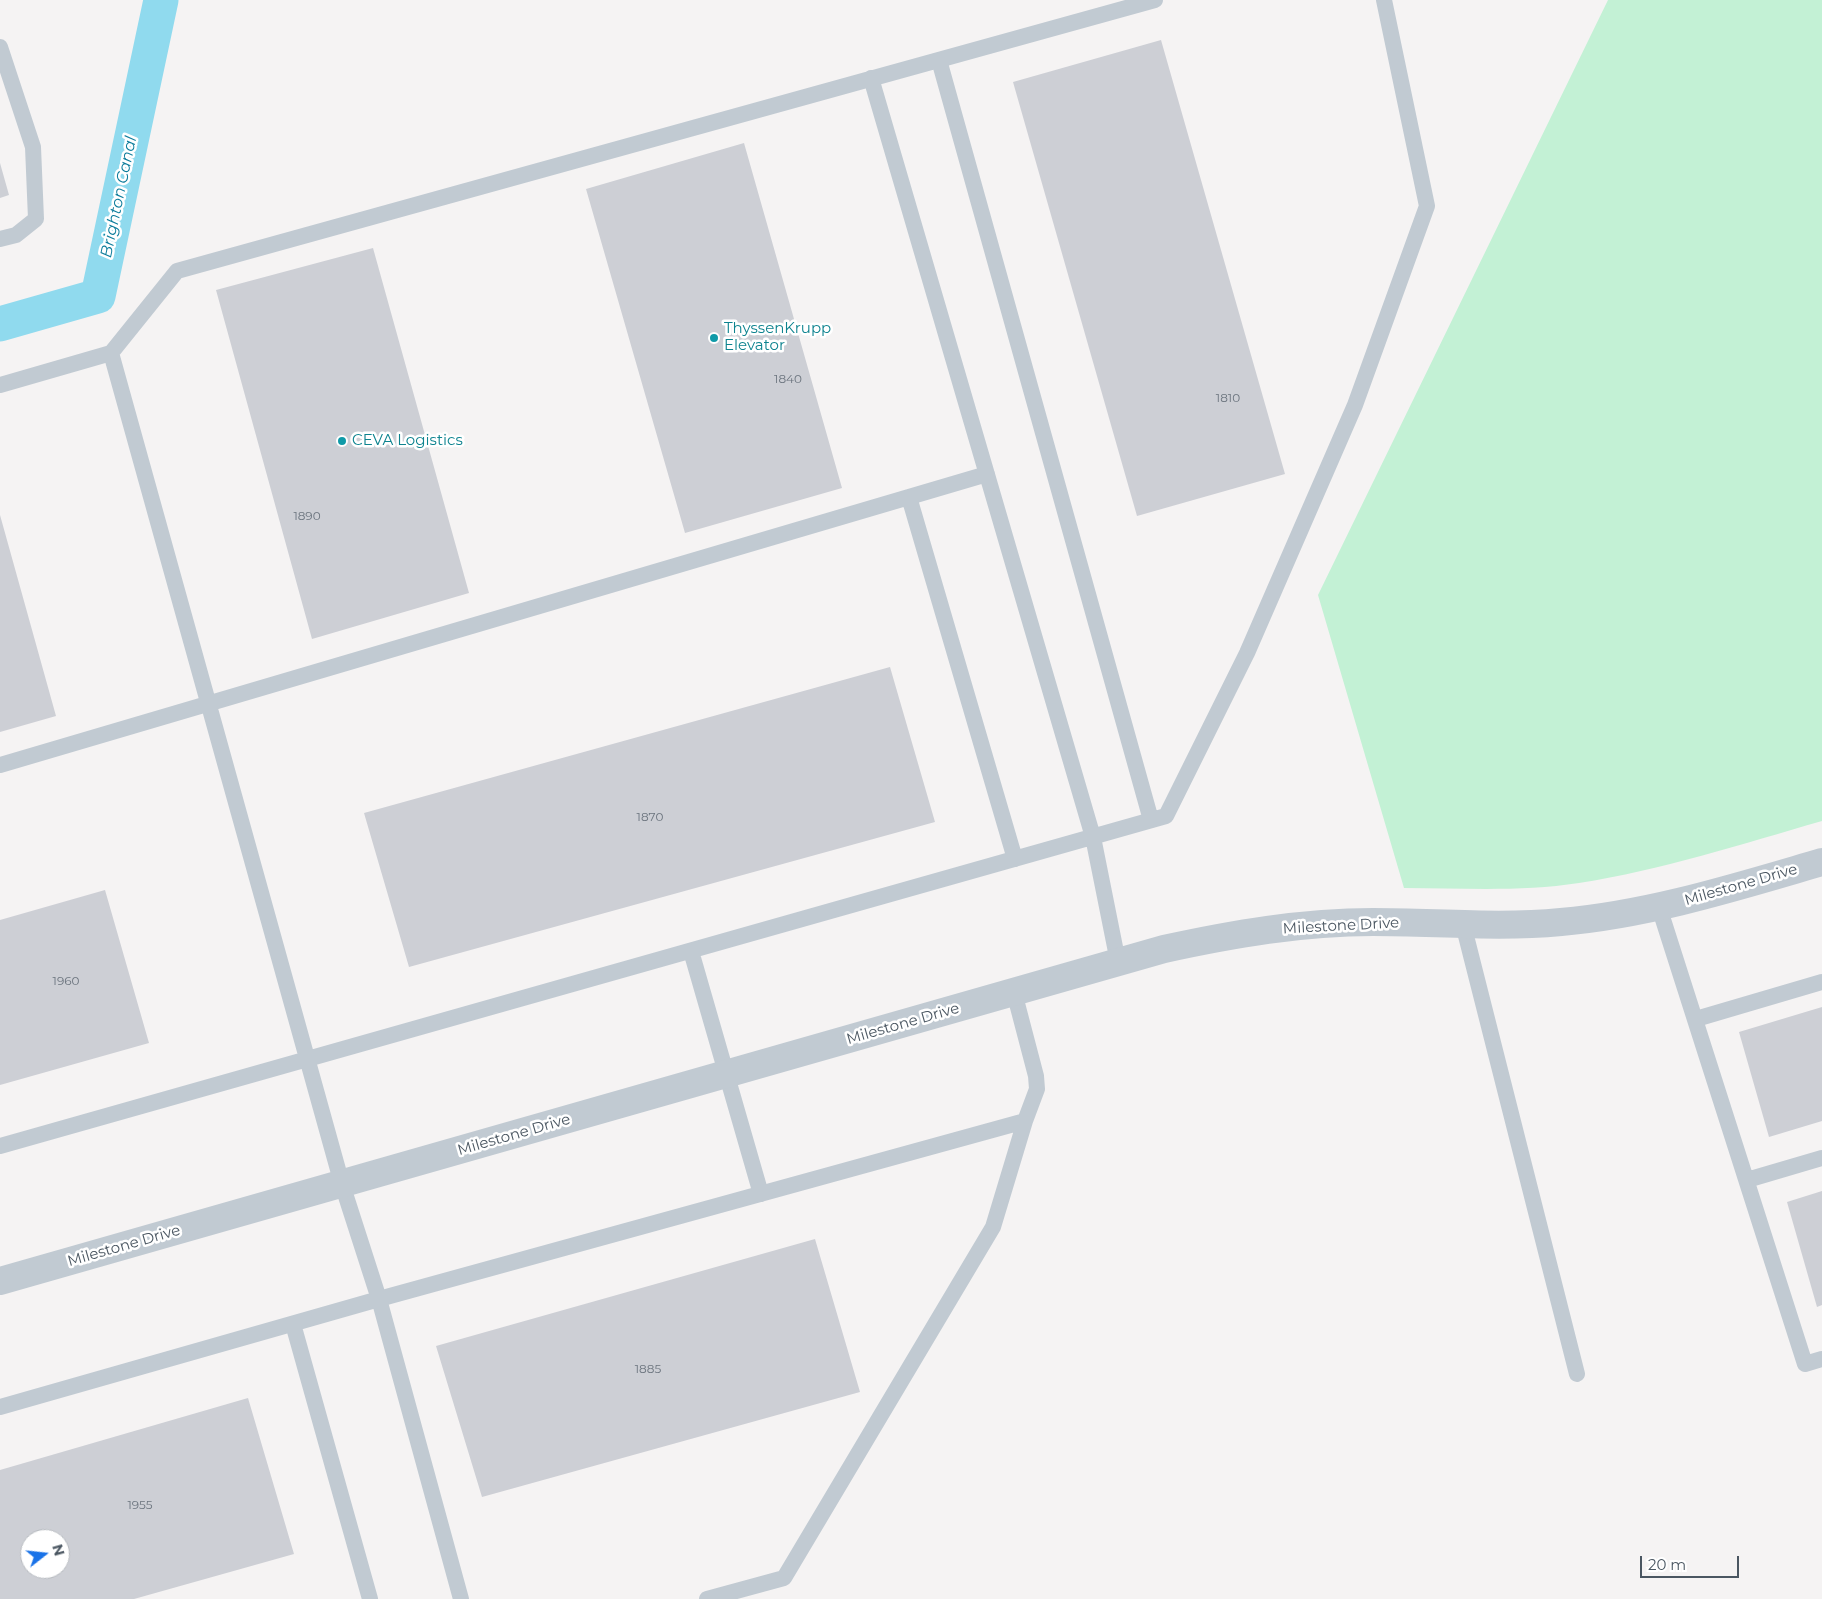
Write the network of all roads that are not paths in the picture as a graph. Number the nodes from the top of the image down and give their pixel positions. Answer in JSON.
{"nodes":[{"id":1,"x":1155,"y":0,"type":"edge"},
{"id":2,"x":1384,"y":0,"type":"edge"},
{"id":3,"x":0,"y":46,"type":"edge"},
{"id":4,"x":939,"y":60,"type":"junction"},
{"id":5,"x":872,"y":78,"type":"junction"},
{"id":6,"x":0,"y":239,"type":"edge"},
{"id":7,"x":111,"y":353,"type":"junction"},
{"id":8,"x":0,"y":385,"type":"edge"},
{"id":9,"x":987,"y":474,"type":"junction"},
{"id":10,"x":909,"y":497,"type":"junction"},
{"id":11,"x":209,"y":704,"type":"junction"},
{"id":12,"x":0,"y":765,"type":"edge"},
{"id":13,"x":1152,"y":820,"type":"junction"},
{"id":14,"x":1093,"y":837,"type":"junction"},
{"id":15,"x":1015,"y":858,"type":"junction"},
{"id":16,"x":1822,"y":862,"type":"edge"},
{"id":17,"x":1659,"y":907,"type":"junction"},
{"id":18,"x":1463,"y":924,"type":"junction"},
{"id":19,"x":691,"y":950,"type":"junction"},
{"id":20,"x":1118,"y":962,"type":"junction"},
{"id":21,"x":1822,"y":982,"type":"edge"},
{"id":22,"x":1014,"y":992,"type":"junction"},
{"id":23,"x":1696,"y":1019,"type":"junction"},
{"id":24,"x":308,"y":1060,"type":"junction"},
{"id":25,"x":726,"y":1074,"type":"junction"},
{"id":26,"x":1025,"y":1121,"type":"junction"},
{"id":27,"x":0,"y":1146,"type":"edge"},
{"id":28,"x":1822,"y":1158,"type":"edge"},
{"id":29,"x":1747,"y":1180,"type":"junction"},
{"id":30,"x":342,"y":1184,"type":"junction"},
{"id":31,"x":762,"y":1194,"type":"junction"},
{"id":32,"x":0,"y":1281,"type":"edge"},
{"id":33,"x":378,"y":1299,"type":"junction"},
{"id":34,"x":294,"y":1324,"type":"junction"},
{"id":35,"x":1822,"y":1359,"type":"edge"},
{"id":36,"x":1577,"y":1374,"type":"dead end"},
{"id":37,"x":0,"y":1407,"type":"edge"},
{"id":38,"x":370,"y":1599,"type":"edge"},
{"id":39,"x":461,"y":1599,"type":"edge"},
{"id":40,"x":707,"y":1599,"type":"edge"}],
"edges":[{"from":1,"to":4,"type":"lane"},
{"from":2,"to":13,"type":"lane"},
{"from":3,"to":6,"type":"lane"},
{"from":4,"to":5,"type":"lane"},
{"from":4,"to":13,"type":"lane"},
{"from":5,"to":7,"type":"lane"},
{"from":5,"to":9,"type":"lane"},
{"from":7,"to":8,"type":"lane"},
{"from":7,"to":11,"type":"lane"},
{"from":9,"to":10,"type":"lane"},
{"from":9,"to":14,"type":"lane"},
{"from":10,"to":11,"type":"lane"},
{"from":10,"to":15,"type":"lane"},
{"from":11,"to":12,"type":"lane"},
{"from":11,"to":24,"type":"lane"},
{"from":13,"to":14,"type":"lane"},
{"from":14,"to":15,"type":"lane"},
{"from":14,"to":20,"type":"lane"},
{"from":15,"to":19,"type":"lane"},
{"from":16,"to":17,"type":"street","name":"Milestone Drive"},
{"from":17,"to":18,"type":"street","name":"Milestone Drive"},
{"from":17,"to":23,"type":"lane"},
{"from":18,"to":20,"type":"street","name":"Milestone Drive"},
{"from":18,"to":36,"type":"lane"},
{"from":19,"to":24,"type":"lane"},
{"from":19,"to":25,"type":"lane"},
{"from":20,"to":22,"type":"street","name":"Milestone Drive"},
{"from":21,"to":23,"type":"lane"},
{"from":22,"to":25,"type":"street","name":"Milestone Drive"},
{"from":22,"to":26,"type":"lane"},
{"from":23,"to":29,"type":"lane"},
{"from":24,"to":27,"type":"lane"},
{"from":24,"to":30,"type":"lane"},
{"from":25,"to":30,"type":"street","name":"Milestone Drive"},
{"from":25,"to":31,"type":"lane"},
{"from":26,"to":31,"type":"lane"},
{"from":26,"to":40,"type":"lane"},
{"from":28,"to":29,"type":"lane"},
{"from":29,"to":35,"type":"lane"},
{"from":30,"to":32,"type":"street","name":"Milestone Drive"},
{"from":30,"to":33,"type":"lane"},
{"from":31,"to":33,"type":"lane"},
{"from":33,"to":34,"type":"lane"},
{"from":33,"to":39,"type":"lane"},
{"from":34,"to":37,"type":"lane"},
{"from":34,"to":38,"type":"lane"}]}
